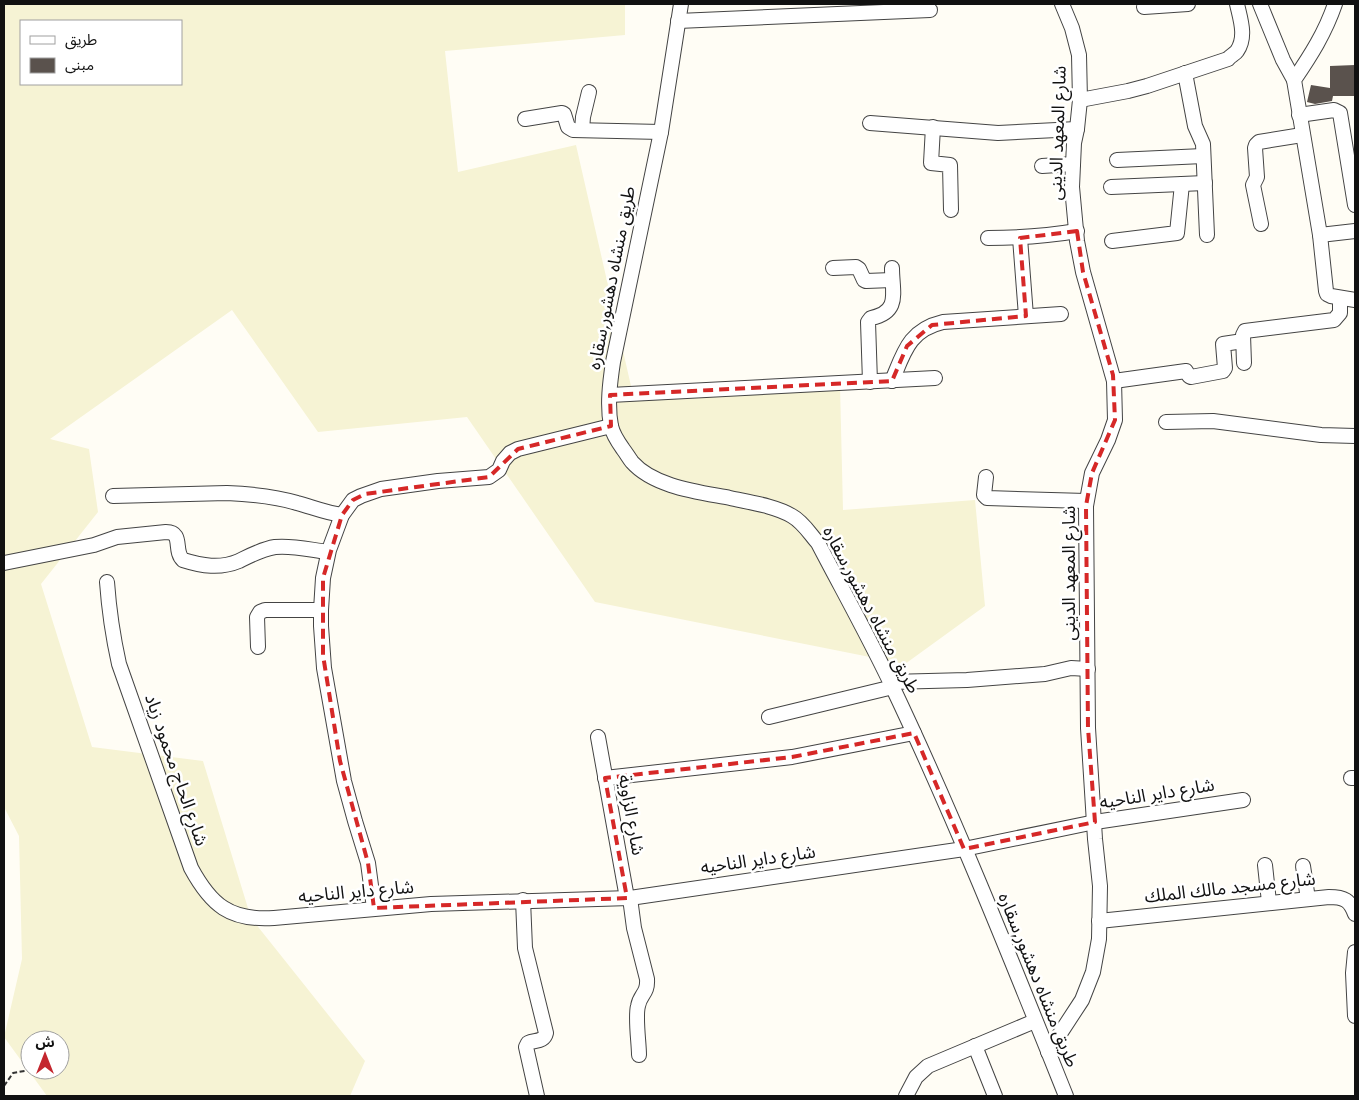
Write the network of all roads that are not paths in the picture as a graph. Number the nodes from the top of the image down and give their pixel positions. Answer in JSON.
{"nodes":[{"id":1,"x":681,"y":4,"type":"edge"},
{"id":2,"x":1062,"y":4,"type":"edge"},
{"id":3,"x":1188,"y":4,"type":"edge"},
{"id":4,"x":1237,"y":4,"type":"edge"},
{"id":5,"x":1260,"y":4,"type":"edge"},
{"id":6,"x":1335,"y":4,"type":"edge"},
{"id":7,"x":1144,"y":7,"type":"dead end"},
{"id":8,"x":930,"y":10,"type":"dead end"},
{"id":9,"x":678,"y":21,"type":"junction"},
{"id":10,"x":1185,"y":73,"type":"junction"},
{"id":11,"x":1294,"y":80,"type":"junction"},
{"id":12,"x":589,"y":92,"type":"dead end"},
{"id":13,"x":1080,"y":100,"type":"junction"},
{"id":14,"x":1300,"y":115,"type":"junction"},
{"id":15,"x":525,"y":119,"type":"dead end"},
{"id":16,"x":870,"y":123,"type":"dead end"},
{"id":17,"x":934,"y":127,"type":"junction"},
{"id":18,"x":1077,"y":129,"type":"junction"},
{"id":19,"x":582,"y":130,"type":"junction"},
{"id":20,"x":661,"y":132,"type":"junction"},
{"id":21,"x":1302,"y":135,"type":"junction"},
{"id":22,"x":1203,"y":156,"type":"junction"},
{"id":23,"x":1117,"y":160,"type":"dead end"},
{"id":24,"x":1073,"y":164,"type":"junction"},
{"id":25,"x":1042,"y":166,"type":"dead end"},
{"id":26,"x":1204,"y":183,"type":"junction"},
{"id":27,"x":1182,"y":184,"type":"junction"},
{"id":28,"x":1111,"y":187,"type":"dead end"},
{"id":29,"x":1355,"y":205,"type":"edge"},
{"id":30,"x":951,"y":210,"type":"dead end"},
{"id":31,"x":1261,"y":224,"type":"dead end"},
{"id":32,"x":1077,"y":231,"type":"junction"},
{"id":33,"x":1355,"y":231,"type":"edge"},
{"id":34,"x":1207,"y":235,"type":"dead end"},
{"id":35,"x":1320,"y":235,"type":"junction"},
{"id":36,"x":988,"y":238,"type":"dead end"},
{"id":37,"x":1020,"y":238,"type":"junction"},
{"id":38,"x":1112,"y":241,"type":"dead end"},
{"id":39,"x":833,"y":268,"type":"dead end"},
{"id":40,"x":1340,"y":298,"type":"junction"},
{"id":41,"x":1355,"y":300,"type":"edge"},
{"id":42,"x":1061,"y":314,"type":"dead end"},
{"id":43,"x":1026,"y":316,"type":"junction"},
{"id":44,"x":1243,"y":341,"type":"junction"},
{"id":45,"x":1244,"y":363,"type":"dead end"},
{"id":46,"x":935,"y":378,"type":"dead end"},
{"id":47,"x":892,"y":381,"type":"junction"},
{"id":48,"x":1114,"y":381,"type":"junction"},
{"id":49,"x":870,"y":382,"type":"junction"},
{"id":50,"x":610,"y":395,"type":"junction"},
{"id":51,"x":1166,"y":422,"type":"dead end"},
{"id":52,"x":612,"y":426,"type":"junction"},
{"id":53,"x":1355,"y":436,"type":"edge"},
{"id":54,"x":986,"y":477,"type":"dead end"},
{"id":55,"x":113,"y":496,"type":"dead end"},
{"id":56,"x":1086,"y":501,"type":"junction"},
{"id":57,"x":342,"y":515,"type":"junction"},
{"id":58,"x":328,"y":552,"type":"junction"},
{"id":59,"x":4,"y":563,"type":"edge"},
{"id":60,"x":107,"y":582,"type":"dead end"},
{"id":61,"x":321,"y":610,"type":"junction"},
{"id":62,"x":258,"y":647,"type":"dead end"},
{"id":63,"x":1088,"y":669,"type":"junction"},
{"id":64,"x":892,"y":684,"type":"junction"},
{"id":65,"x":769,"y":717,"type":"dead end"},
{"id":66,"x":914,"y":733,"type":"junction"},
{"id":67,"x":598,"y":737,"type":"dead end"},
{"id":68,"x":605,"y":778,"type":"junction"},
{"id":69,"x":1243,"y":800,"type":"dead end"},
{"id":70,"x":1095,"y":822,"type":"junction"},
{"id":71,"x":964,"y":849,"type":"junction"},
{"id":72,"x":1265,"y":865,"type":"dead end"},
{"id":73,"x":1304,"y":866,"type":"dead end"},
{"id":74,"x":628,"y":898,"type":"junction"},
{"id":75,"x":1308,"y":899,"type":"junction"},
{"id":76,"x":523,"y":900,"type":"junction"},
{"id":77,"x":1269,"y":902,"type":"junction"},
{"id":78,"x":374,"y":908,"type":"junction"},
{"id":79,"x":1355,"y":914,"type":"edge"},
{"id":80,"x":274,"y":918,"type":"joint"},
{"id":81,"x":1100,"y":921,"type":"junction"},
{"id":82,"x":1355,"y":952,"type":"edge"},
{"id":83,"x":1355,"y":1016,"type":"edge"},
{"id":84,"x":1035,"y":1021,"type":"junction"},
{"id":85,"x":975,"y":1046,"type":"junction"},
{"id":86,"x":1048,"y":1052,"type":"junction"},
{"id":87,"x":640,"y":1055,"type":"dead end"},
{"id":88,"x":537,"y":1096,"type":"edge"},
{"id":89,"x":906,"y":1096,"type":"edge"},
{"id":90,"x":995,"y":1096,"type":"edge"},
{"id":91,"x":1066,"y":1096,"type":"edge"}],
"edges":[{"from":1,"to":9,"type":"street","name":"طريق منشاه دهشور,سقاره"},
{"from":2,"to":13,"type":"street","name":"شارع المعهد الدينى"},
{"from":3,"to":7,"type":"street"},
{"from":4,"to":10,"type":"street"},
{"from":5,"to":11,"type":"street"},
{"from":6,"to":11,"type":"street"},
{"from":8,"to":9,"type":"street"},
{"from":9,"to":20,"type":"street","name":"طريق منشاه دهشور,سقاره"},
{"from":10,"to":13,"type":"street"},
{"from":10,"to":22,"type":"street"},
{"from":11,"to":14,"type":"street"},
{"from":12,"to":19,"type":"street"},
{"from":13,"to":18,"type":"street","name":"شارع المعهد الدينى"},
{"from":14,"to":21,"type":"street"},
{"from":14,"to":29,"type":"street"},
{"from":15,"to":19,"type":"street"},
{"from":16,"to":17,"type":"street"},
{"from":17,"to":18,"type":"street"},
{"from":17,"to":30,"type":"street"},
{"from":18,"to":24,"type":"street","name":"شارع المعهد الدينى"},
{"from":19,"to":20,"type":"street"},
{"from":20,"to":50,"type":"street","name":"طريق منشاه دهشور,سقاره"},
{"from":21,"to":31,"type":"street"},
{"from":21,"to":35,"type":"street"},
{"from":22,"to":23,"type":"street"},
{"from":22,"to":26,"type":"street"},
{"from":24,"to":25,"type":"street"},
{"from":24,"to":32,"type":"street","name":"شارع المعهد الدينى"},
{"from":26,"to":27,"type":"street"},
{"from":26,"to":34,"type":"street"},
{"from":27,"to":28,"type":"street"},
{"from":27,"to":38,"type":"street"},
{"from":32,"to":37,"type":"street"},
{"from":32,"to":48,"type":"street","name":"شارع المعهد الدينى"},
{"from":33,"to":35,"type":"street"},
{"from":35,"to":40,"type":"street"},
{"from":36,"to":37,"type":"street"},
{"from":37,"to":43,"type":"street"},
{"from":39,"to":49,"type":"street"},
{"from":40,"to":41,"type":"street"},
{"from":40,"to":44,"type":"street"},
{"from":42,"to":43,"type":"street"},
{"from":43,"to":47,"type":"street"},
{"from":44,"to":45,"type":"street"},
{"from":44,"to":48,"type":"street"},
{"from":46,"to":47,"type":"street"},
{"from":47,"to":49,"type":"street"},
{"from":48,"to":56,"type":"street","name":"شارع المعهد الدينى"},
{"from":49,"to":50,"type":"street"},
{"from":50,"to":52,"type":"street","name":"طريق منشاه دهشور,سقاره"},
{"from":51,"to":53,"type":"street"},
{"from":52,"to":57,"type":"street"},
{"from":52,"to":64,"type":"street","name":"طريق منشاه دهشور,سقاره"},
{"from":54,"to":56,"type":"street"},
{"from":55,"to":57,"type":"street"},
{"from":56,"to":63,"type":"street","name":"شارع المعهد الدينى"},
{"from":57,"to":58,"type":"street"},
{"from":58,"to":59,"type":"street"},
{"from":58,"to":61,"type":"street"},
{"from":60,"to":80,"type":"street","name":"شارع الحاج محمود زياد"},
{"from":61,"to":62,"type":"street"},
{"from":61,"to":78,"type":"street"},
{"from":63,"to":64,"type":"street"},
{"from":63,"to":70,"type":"street","name":"شارع المعهد الدينى"},
{"from":64,"to":65,"type":"street"},
{"from":64,"to":66,"type":"street","name":"طريق منشاه دهشور,سقاره"},
{"from":66,"to":68,"type":"street"},
{"from":66,"to":71,"type":"street","name":"طريق منشاه دهشور,سقاره"},
{"from":67,"to":68,"type":"street","name":"شارع الزاوية"},
{"from":68,"to":74,"type":"street","name":"شارع الزاوية"},
{"from":69,"to":70,"type":"street","name":"شارع داير الناحيه"},
{"from":70,"to":71,"type":"street","name":"شارع داير الناحيه"},
{"from":70,"to":81,"type":"street","name":"شارع المعهد الدينى"},
{"from":71,"to":74,"type":"street","name":"شارع داير الناحيه"},
{"from":71,"to":84,"type":"street","name":"طريق منشاه دهشور,سقاره"},
{"from":72,"to":77,"type":"street"},
{"from":73,"to":75,"type":"street"},
{"from":74,"to":76,"type":"street","name":"شارع داير الناحيه"},
{"from":74,"to":87,"type":"street","name":"شارع الزاوية"},
{"from":75,"to":77,"type":"street","name":"شارع مسجد مالك الملك"},
{"from":75,"to":79,"type":"street","name":"شارع مسجد مالك الملك"},
{"from":76,"to":78,"type":"street","name":"شارع داير الناحيه"},
{"from":76,"to":88,"type":"street"},
{"from":77,"to":81,"type":"street","name":"شارع مسجد مالك الملك"},
{"from":78,"to":80,"type":"street","name":"شارع داير الناحيه"},
{"from":81,"to":86,"type":"street","name":"شارع المعهد الدينى"},
{"from":82,"to":83,"type":"street"},
{"from":84,"to":85,"type":"street"},
{"from":84,"to":86,"type":"street","name":"طريق منشاه دهشور,سقاره"},
{"from":85,"to":89,"type":"street"},
{"from":85,"to":90,"type":"street"},
{"from":86,"to":91,"type":"street","name":"طريق منشاه دهشور,سقاره"}]}
